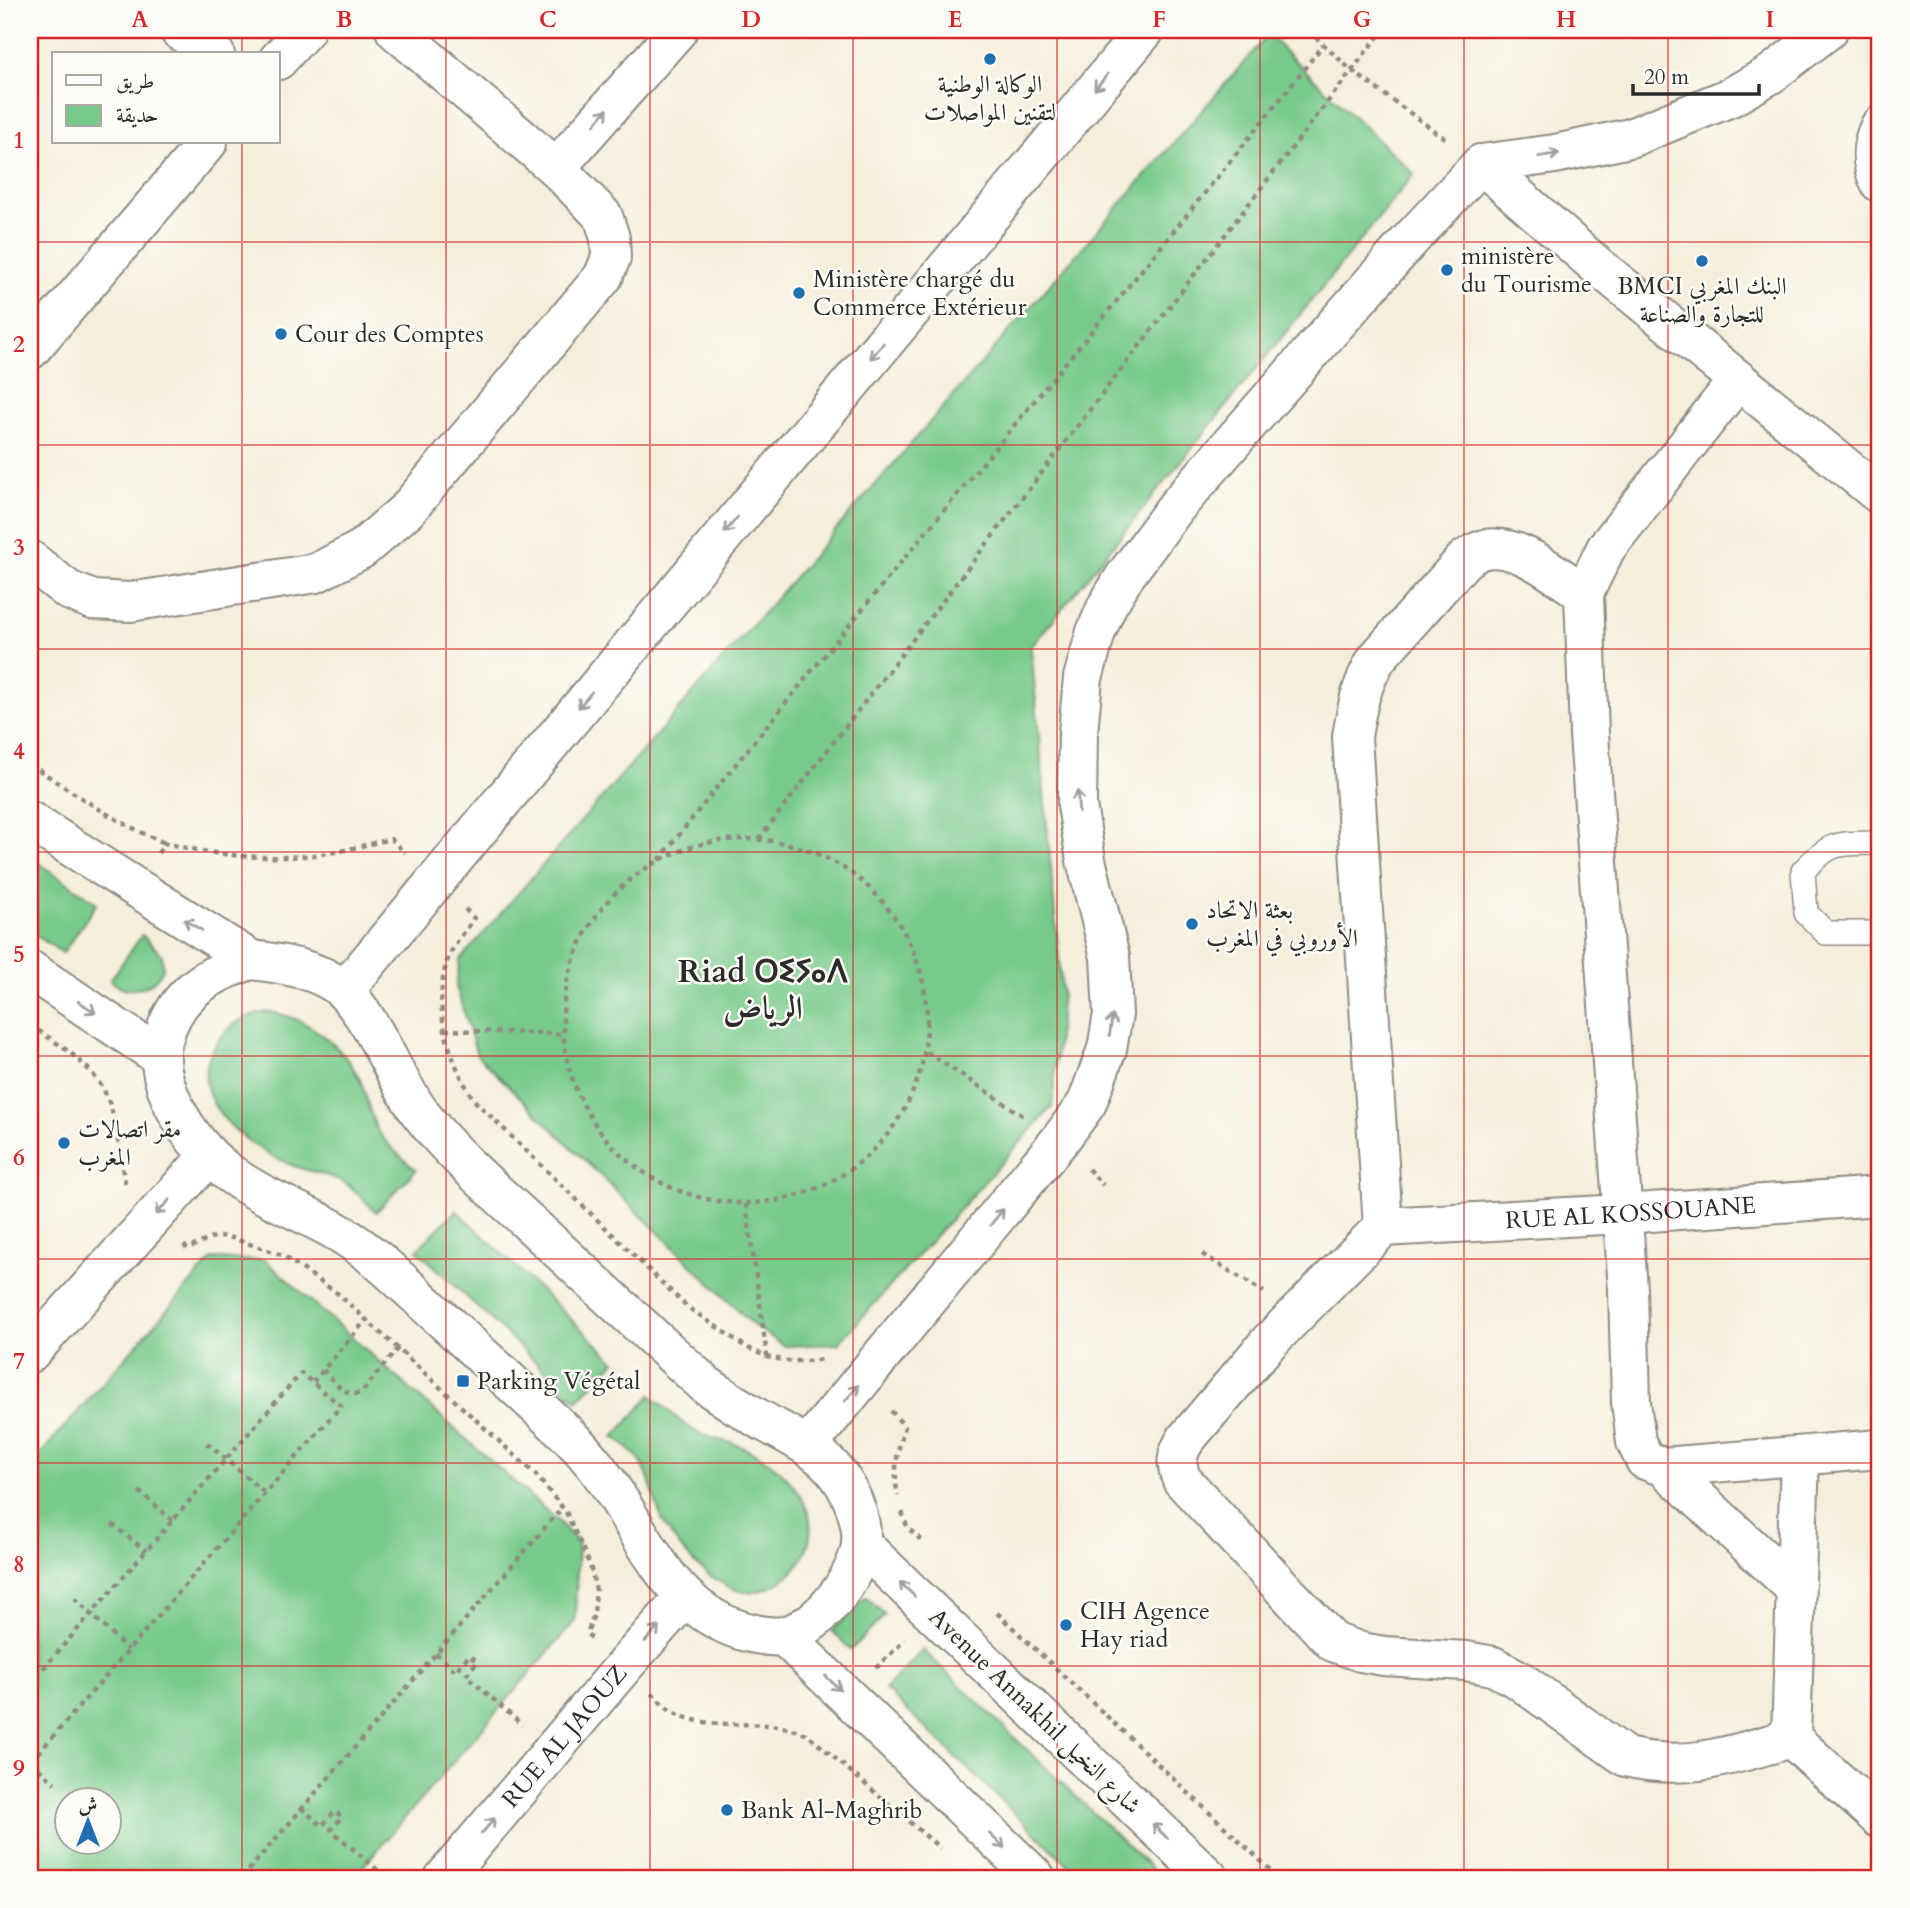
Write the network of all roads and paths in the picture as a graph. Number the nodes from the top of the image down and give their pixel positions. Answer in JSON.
{"nodes":[{"id":1,"x":179,"y":30,"type":"edge"},
{"id":2,"x":305,"y":30,"type":"edge"},
{"id":3,"x":395,"y":30,"type":"edge"},
{"id":4,"x":678,"y":30,"type":"edge"},
{"id":5,"x":1145,"y":30,"type":"edge"},
{"id":6,"x":1308,"y":30,"type":"edge"},
{"id":7,"x":1383,"y":30,"type":"edge"},
{"id":8,"x":1828,"y":30,"type":"edge"},
{"id":9,"x":1323,"y":45,"type":"junction"},
{"id":10,"x":212,"y":52,"type":"edge"},
{"id":11,"x":280,"y":58,"type":"edge"},
{"id":12,"x":1351,"y":70,"type":"junction"},
{"id":13,"x":1880,"y":126,"type":"edge"},
{"id":14,"x":206,"y":144,"type":"edge"},
{"id":15,"x":1481,"y":164,"type":"junction"},
{"id":16,"x":556,"y":169,"type":"junction"},
{"id":17,"x":1880,"y":183,"type":"edge"},
{"id":18,"x":30,"y":350,"type":"edge"},
{"id":19,"x":1738,"y":380,"type":"junction"},
{"id":20,"x":1880,"y":495,"type":"edge"},
{"id":21,"x":30,"y":560,"type":"edge"},
{"id":22,"x":1584,"y":593,"type":"junction"},
{"id":23,"x":30,"y":764,"type":"edge"},
{"id":24,"x":30,"y":821,"type":"edge"},
{"id":25,"x":759,"y":839,"type":"junction"},
{"id":26,"x":165,"y":843,"type":"junction"},
{"id":27,"x":1880,"y":843,"type":"edge"},
{"id":28,"x":658,"y":860,"type":"junction"},
{"id":29,"x":434,"y":880,"type":"junction"},
{"id":30,"x":134,"y":889,"type":"junction"},
{"id":31,"x":1880,"y":933,"type":"edge"},
{"id":32,"x":251,"y":960,"type":"junction"},
{"id":33,"x":30,"y":970,"type":"edge"},
{"id":34,"x":344,"y":991,"type":"junction"},
{"id":35,"x":445,"y":1030,"type":"junction"},
{"id":36,"x":562,"y":1034,"type":"junction"},
{"id":37,"x":927,"y":1052,"type":"junction"},
{"id":38,"x":159,"y":1056,"type":"junction"},
{"id":39,"x":1060,"y":1140,"type":"junction"},
{"id":40,"x":208,"y":1157,"type":"junction"},
{"id":41,"x":1103,"y":1185,"type":"dead end"},
{"id":42,"x":1880,"y":1196,"type":"edge"},
{"id":43,"x":746,"y":1204,"type":"junction"},
{"id":44,"x":1622,"y":1214,"type":"junction"},
{"id":45,"x":1383,"y":1227,"type":"junction"},
{"id":46,"x":1202,"y":1254,"type":"dead end"},
{"id":47,"x":1298,"y":1313,"type":"junction"},
{"id":48,"x":366,"y":1320,"type":"dead end"},
{"id":49,"x":398,"y":1348,"type":"dead end"},
{"id":50,"x":30,"y":1353,"type":"edge"},
{"id":51,"x":767,"y":1357,"type":"junction"},
{"id":52,"x":323,"y":1370,"type":"junction"},
{"id":53,"x":863,"y":1380,"type":"junction"},
{"id":54,"x":313,"y":1382,"type":"junction"},
{"id":55,"x":207,"y":1443,"type":"dead end"},
{"id":56,"x":808,"y":1445,"type":"junction"},
{"id":57,"x":1880,"y":1448,"type":"edge"},
{"id":58,"x":1800,"y":1455,"type":"junction"},
{"id":59,"x":226,"y":1460,"type":"junction"},
{"id":60,"x":1664,"y":1467,"type":"junction"},
{"id":61,"x":139,"y":1491,"type":"dead end"},
{"id":62,"x":265,"y":1493,"type":"junction"},
{"id":63,"x":562,"y":1508,"type":"dead end"},
{"id":64,"x":173,"y":1521,"type":"junction"},
{"id":65,"x":112,"y":1524,"type":"dead end"},
{"id":66,"x":861,"y":1544,"type":"junction"},
{"id":67,"x":926,"y":1545,"type":"dead end"},
{"id":68,"x":146,"y":1551,"type":"junction"},
{"id":69,"x":1795,"y":1588,"type":"junction"},
{"id":70,"x":685,"y":1597,"type":"junction"},
{"id":71,"x":75,"y":1598,"type":"dead end"},
{"id":72,"x":994,"y":1610,"type":"dead end"},
{"id":73,"x":932,"y":1613,"type":"junction"},
{"id":74,"x":91,"y":1614,"type":"junction"},
{"id":75,"x":784,"y":1636,"type":"junction"},
{"id":76,"x":128,"y":1650,"type":"junction"},
{"id":77,"x":436,"y":1653,"type":"junction"},
{"id":78,"x":30,"y":1670,"type":"edge"},
{"id":79,"x":37,"y":1676,"type":"junction"},
{"id":80,"x":30,"y":1684,"type":"edge"},
{"id":81,"x":847,"y":1697,"type":"junction"},
{"id":82,"x":501,"y":1707,"type":"dead end"},
{"id":83,"x":808,"y":1735,"type":"dead end"},
{"id":84,"x":1791,"y":1738,"type":"junction"},
{"id":85,"x":30,"y":1763,"type":"edge"},
{"id":86,"x":55,"y":1783,"type":"dead end"},
{"id":87,"x":301,"y":1808,"type":"junction"},
{"id":88,"x":1880,"y":1819,"type":"edge"},
{"id":89,"x":242,"y":1878,"type":"edge"},
{"id":90,"x":387,"y":1878,"type":"edge"},
{"id":91,"x":444,"y":1878,"type":"edge"},
{"id":92,"x":1036,"y":1878,"type":"edge"},
{"id":93,"x":1209,"y":1878,"type":"edge"},
{"id":94,"x":1279,"y":1878,"type":"edge"}],
"edges":[{"from":1,"to":10,"type":"street"},
{"from":2,"to":11,"type":"street"},
{"from":3,"to":16,"type":"street"},
{"from":16,"to":4,"type":"street","one_way":true},
{"from":5,"to":29,"type":"street","one_way":true},
{"from":6,"to":9,"type":"path"},
{"from":7,"to":12,"type":"path"},
{"from":15,"to":8,"type":"street","one_way":true},
{"from":9,"to":12,"type":"path"},
{"from":9,"to":28,"type":"path"},
{"from":12,"to":15,"type":"path"},
{"from":12,"to":25,"type":"path"},
{"from":13,"to":17,"type":"street"},
{"from":14,"to":18,"type":"street"},
{"from":15,"to":19,"type":"street"},
{"from":39,"to":15,"type":"street","one_way":true},
{"from":16,"to":21,"type":"street"},
{"from":19,"to":20,"type":"street"},
{"from":19,"to":22,"type":"street"},
{"from":22,"to":44,"type":"street"},
{"from":22,"to":45,"type":"street"},
{"from":23,"to":26,"type":"path"},
{"from":24,"to":30,"type":"street"},
{"from":25,"to":28,"type":"path"},
{"from":25,"to":37,"type":"path"},
{"from":26,"to":29,"type":"path"},
{"from":26,"to":30,"type":"path"},
{"from":27,"to":31,"type":"lane"},
{"from":28,"to":36,"type":"path"},
{"from":29,"to":34,"type":"street"},
{"from":29,"to":35,"type":"path"},
{"from":32,"to":30,"type":"street","one_way":true},
{"from":32,"to":34,"type":"street"},
{"from":32,"to":38,"type":"street"},
{"from":33,"to":38,"type":"street","one_way":true},
{"from":34,"to":56,"type":"street"},
{"from":35,"to":36,"type":"path"},
{"from":35,"to":51,"type":"path"},
{"from":36,"to":43,"type":"path"},
{"from":37,"to":39,"type":"path"},
{"from":37,"to":43,"type":"path"},
{"from":38,"to":40,"type":"street"},
{"from":39,"to":41,"type":"path"},
{"from":53,"to":39,"type":"street","one_way":true},
{"from":40,"to":50,"type":"street","one_way":true},
{"from":40,"to":70,"type":"street"},
{"from":42,"to":44,"type":"street","name":"RUE AL KOSSOUANE"},
{"from":43,"to":51,"type":"path"},
{"from":44,"to":45,"type":"street","name":"RUE AL KOSSOUANE"},
{"from":44,"to":60,"type":"street"},
{"from":45,"to":47,"type":"street"},
{"from":46,"to":47,"type":"path"},
{"from":47,"to":84,"type":"street"},
{"from":48,"to":52,"type":"path"},
{"from":49,"to":52,"type":"path"},
{"from":51,"to":53,"type":"path"},
{"from":52,"to":54,"type":"path"},
{"from":56,"to":53,"type":"street","one_way":true},
{"from":53,"to":67,"type":"path"},
{"from":54,"to":59,"type":"path"},
{"from":54,"to":62,"type":"path"},
{"from":55,"to":59,"type":"path"},
{"from":56,"to":66,"type":"street"},
{"from":57,"to":58,"type":"street"},
{"from":58,"to":60,"type":"street"},
{"from":58,"to":69,"type":"street"},
{"from":59,"to":62,"type":"path"},
{"from":59,"to":64,"type":"path"},
{"from":60,"to":69,"type":"street"},
{"from":61,"to":64,"type":"path"},
{"from":62,"to":76,"type":"path"},
{"from":63,"to":77,"type":"path"},
{"from":64,"to":68,"type":"path"},
{"from":65,"to":68,"type":"path"},
{"from":73,"to":66,"type":"street","name":"Avenue Annakhil شارع النخيل","one_way":true},
{"from":66,"to":75,"type":"street"},
{"from":68,"to":74,"type":"path"},
{"from":69,"to":84,"type":"street"},
{"from":70,"to":75,"type":"street"},
{"from":91,"to":70,"type":"street","name":"RUE AL JAOUZ","one_way":true},
{"from":71,"to":74,"type":"path"},
{"from":72,"to":94,"type":"path"},
{"from":73,"to":81,"type":"path"},
{"from":93,"to":73,"type":"street","name":"Avenue Annakhil شارع النخيل","one_way":true},
{"from":74,"to":76,"type":"path"},
{"from":74,"to":79,"type":"path"},
{"from":75,"to":81,"type":"street","one_way":true},
{"from":76,"to":85,"type":"path"},
{"from":77,"to":82,"type":"path"},
{"from":77,"to":87,"type":"path"},
{"from":78,"to":79,"type":"path"},
{"from":79,"to":80,"type":"path"},
{"from":81,"to":83,"type":"path"},
{"from":81,"to":92,"type":"street","one_way":true},
{"from":84,"to":88,"type":"street"},
{"from":85,"to":86,"type":"path"},
{"from":87,"to":89,"type":"path"},
{"from":87,"to":90,"type":"path"}]}
